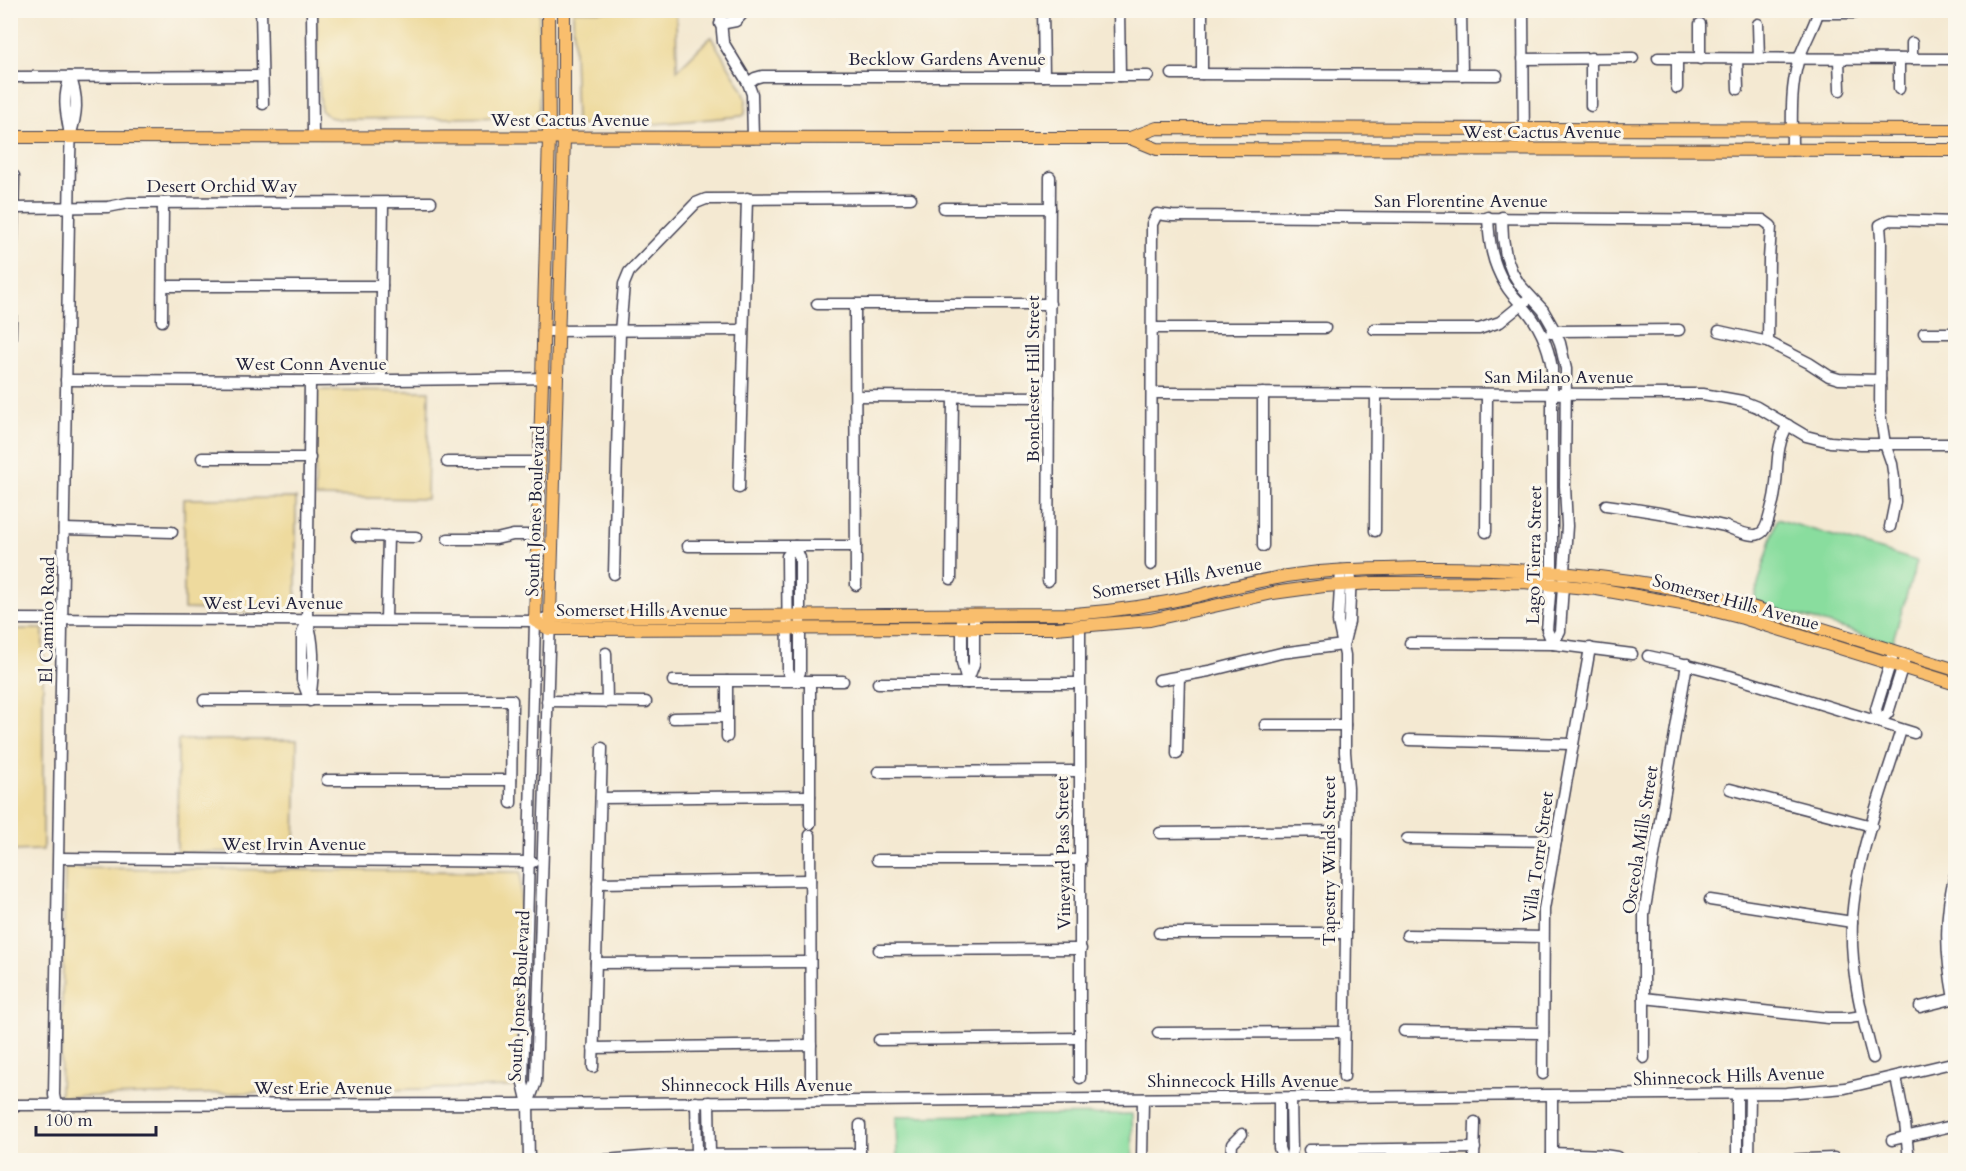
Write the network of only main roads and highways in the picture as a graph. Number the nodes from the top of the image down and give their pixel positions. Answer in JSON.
{"nodes":[{"id":1,"x":548,"y":10,"type":"edge"},
{"id":2,"x":564,"y":10,"type":"edge"},
{"id":3,"x":1956,"y":130,"type":"edge"},
{"id":4,"x":10,"y":137,"type":"edge"},
{"id":5,"x":549,"y":138,"type":"junction"},
{"id":6,"x":564,"y":138,"type":"junction"},
{"id":7,"x":1130,"y":138,"type":"junction"},
{"id":8,"x":1956,"y":150,"type":"edge"},
{"id":9,"x":1557,"y":578,"type":"junction"},
{"id":10,"x":535,"y":621,"type":"joint"},
{"id":11,"x":794,"y":622,"type":"junction"},
{"id":12,"x":549,"y":623,"type":"junction"},
{"id":13,"x":1956,"y":670,"type":"edge"},
{"id":14,"x":1956,"y":684,"type":"edge"}],
"edges":[{"from":1,"to":5,"type":"main road","name":"South Jones Boulevard"},
{"from":2,"to":6,"type":"main road","name":"South Jones Boulevard"},
{"from":3,"to":7,"type":"main road","name":"West Cactus Avenue"},
{"from":4,"to":5,"type":"main road","name":"West Cactus Avenue"},
{"from":5,"to":6,"type":"main road","name":"West Cactus Avenue"},
{"from":5,"to":10,"type":"main road","name":"South Jones Boulevard"},
{"from":6,"to":7,"type":"main road","name":"West Cactus Avenue"},
{"from":6,"to":12,"type":"main road","name":"South Jones Boulevard"},
{"from":7,"to":8,"type":"main road","name":"West Cactus Avenue"},
{"from":9,"to":11,"type":"main road","name":"Somerset Hills Avenue"},
{"from":9,"to":11,"type":"main road","name":"Somerset Hills Avenue"},
{"from":9,"to":13,"type":"main road","name":"Somerset Hills Avenue"},
{"from":9,"to":14,"type":"main road","name":"Somerset Hills Avenue"},
{"from":10,"to":12,"type":"main road","name":"Somerset Hills Avenue"},
{"from":11,"to":12,"type":"main road","name":"Somerset Hills Avenue"}]}
